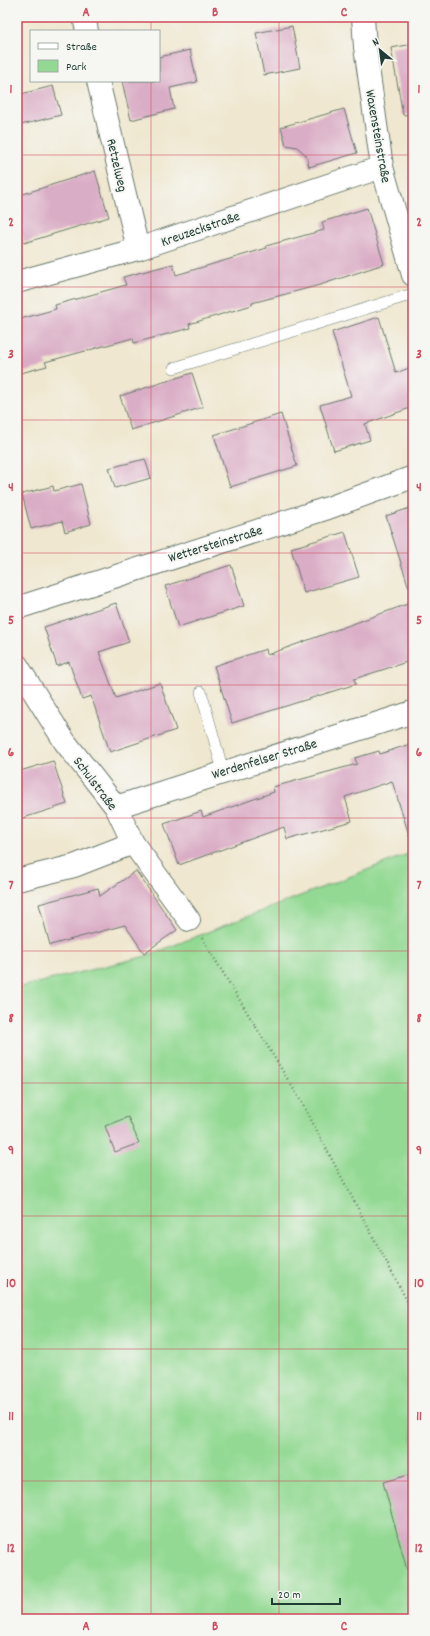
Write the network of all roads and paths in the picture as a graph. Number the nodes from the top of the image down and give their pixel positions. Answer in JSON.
{"nodes":[{"id":1,"x":84,"y":17,"type":"edge"},
{"id":2,"x":363,"y":17,"type":"edge"},
{"id":3,"x":87,"y":30,"type":"edge"},
{"id":4,"x":98,"y":82,"type":"edge"},
{"id":5,"x":382,"y":167,"type":"junction"},
{"id":6,"x":138,"y":249,"type":"junction"},
{"id":7,"x":413,"y":275,"type":"edge"},
{"id":8,"x":17,"y":282,"type":"edge"},
{"id":9,"x":413,"y":294,"type":"edge"},
{"id":10,"x":174,"y":368,"type":"dead end"},
{"id":11,"x":413,"y":477,"type":"edge"},
{"id":12,"x":17,"y":608,"type":"edge"},
{"id":13,"x":17,"y":665,"type":"edge"},
{"id":14,"x":201,"y":692,"type":"dead end"},
{"id":15,"x":413,"y":712,"type":"edge"},
{"id":16,"x":223,"y":771,"type":"junction"},
{"id":17,"x":116,"y":807,"type":"junction"},
{"id":18,"x":133,"y":843,"type":"junction"},
{"id":19,"x":17,"y":880,"type":"edge"},
{"id":20,"x":189,"y":920,"type":"joint"},
{"id":21,"x":413,"y":1312,"type":"edge"}],
"edges":[{"from":1,"to":3,"type":"street"},
{"from":2,"to":5,"type":"street","name":"Waxensteinstraße"},
{"from":4,"to":6,"type":"street","name":"Retzelweg"},
{"from":5,"to":6,"type":"street","name":"Kreuzeckstraße"},
{"from":5,"to":7,"type":"street","name":"Waxensteinstraße"},
{"from":6,"to":8,"type":"street","name":"Kreuzeckstraße"},
{"from":9,"to":10,"type":"lane"},
{"from":11,"to":12,"type":"street","name":"Wettersteinstraße"},
{"from":13,"to":17,"type":"street","name":"Schulstraße"},
{"from":14,"to":16,"type":"lane"},
{"from":15,"to":16,"type":"street","name":"Werdenfelser Straße"},
{"from":16,"to":17,"type":"street","name":"Werdenfelser Straße"},
{"from":17,"to":18,"type":"street","name":"Schulstraße"},
{"from":18,"to":19,"type":"street"},
{"from":18,"to":20,"type":"street","name":"Schulstraße"},
{"from":20,"to":21,"type":"path"}]}
